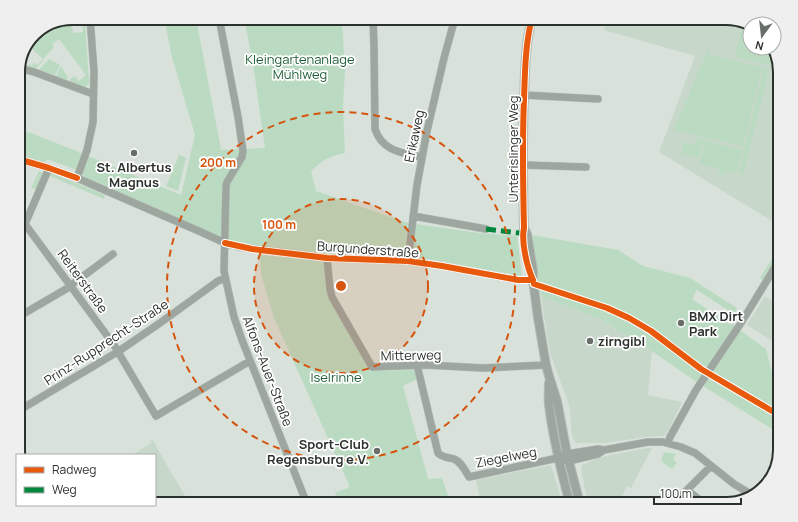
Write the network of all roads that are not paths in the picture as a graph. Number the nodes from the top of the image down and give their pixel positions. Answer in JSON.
{"nodes":[{"id":1,"x":91,"y":25,"type":"edge"},
{"id":2,"x":220,"y":25,"type":"edge"},
{"id":3,"x":372,"y":25,"type":"edge"},
{"id":4,"x":453,"y":25,"type":"edge"},
{"id":5,"x":531,"y":25,"type":"edge"},
{"id":6,"x":25,"y":70,"type":"edge"},
{"id":7,"x":93,"y":94,"type":"junction"},
{"id":8,"x":524,"y":95,"type":"junction"},
{"id":9,"x":598,"y":99,"type":"dead end"},
{"id":10,"x":422,"y":157,"type":"junction"},
{"id":11,"x":25,"y":161,"type":"edge"},
{"id":12,"x":523,"y":165,"type":"junction"},
{"id":13,"x":586,"y":167,"type":"dead end"},
{"id":14,"x":49,"y":168,"type":"junction"},
{"id":15,"x":77,"y":178,"type":"junction"},
{"id":16,"x":413,"y":216,"type":"junction"},
{"id":17,"x":25,"y":224,"type":"joint"},
{"id":18,"x":486,"y":229,"type":"dead end"},
{"id":19,"x":225,"y":243,"type":"junction"},
{"id":20,"x":113,"y":254,"type":"dead end"},
{"id":21,"x":327,"y":258,"type":"junction"},
{"id":22,"x":408,"y":261,"type":"junction"},
{"id":23,"x":773,"y":276,"type":"edge"},
{"id":24,"x":226,"y":278,"type":"junction"},
{"id":25,"x":533,"y":280,"type":"junction"},
{"id":26,"x":71,"y":285,"type":"junction"},
{"id":27,"x":25,"y":313,"type":"edge"},
{"id":28,"x":118,"y":351,"type":"junction"},
{"id":29,"x":250,"y":361,"type":"junction"},
{"id":30,"x":417,"y":365,"type":"junction"},
{"id":31,"x":546,"y":365,"type":"junction"},
{"id":32,"x":549,"y":376,"type":"junction"},
{"id":33,"x":25,"y":407,"type":"edge"},
{"id":34,"x":668,"y":443,"type":"junction"},
{"id":35,"x":568,"y":457,"type":"junction"},
{"id":36,"x":558,"y":458,"type":"junction"},
{"id":37,"x":711,"y":466,"type":"junction"},
{"id":38,"x":687,"y":490,"type":"junction"},
{"id":39,"x":747,"y":492,"type":"edge"},
{"id":40,"x":304,"y":497,"type":"edge"},
{"id":41,"x":568,"y":497,"type":"edge"},
{"id":42,"x":578,"y":497,"type":"edge"},
{"id":43,"x":680,"y":497,"type":"edge"},
{"id":44,"x":696,"y":497,"type":"edge"}],
"edges":[{"from":1,"to":7,"type":"street"},
{"from":2,"to":19,"type":"street","name":"Alfons-Auer-Straße"},
{"from":3,"to":10,"type":"street"},
{"from":4,"to":10,"type":"street","name":"Erikaweg"},
{"from":5,"to":8,"type":"street","name":"Unterislinger Weg"},
{"from":6,"to":7,"type":"street"},
{"from":7,"to":15,"type":"street"},
{"from":8,"to":9,"type":"street"},
{"from":8,"to":12,"type":"street","name":"Unterislinger Weg"},
{"from":10,"to":16,"type":"street","name":"Erikaweg"},
{"from":11,"to":14,"type":"street","name":"Burgunderstraße"},
{"from":12,"to":13,"type":"street"},
{"from":12,"to":25,"type":"street","name":"Unterislinger Weg"},
{"from":14,"to":15,"type":"street","name":"Burgunderstraße"},
{"from":14,"to":17,"type":"street"},
{"from":15,"to":19,"type":"street","name":"Burgunderstraße"},
{"from":16,"to":18,"type":"street"},
{"from":16,"to":22,"type":"street","name":"Erikaweg"},
{"from":17,"to":26,"type":"street","name":"Reiterstraße"},
{"from":19,"to":21,"type":"street","name":"Burgunderstraße"},
{"from":19,"to":24,"type":"street","name":"Alfons-Auer-Straße"},
{"from":20,"to":26,"type":"street"},
{"from":21,"to":22,"type":"street","name":"Burgunderstraße"},
{"from":21,"to":30,"type":"street","name":"Mitterweg"},
{"from":22,"to":25,"type":"street","name":"Burgunderstraße"},
{"from":23,"to":34,"type":"street"},
{"from":24,"to":28,"type":"street","name":"Prinz-Rupprecht-Straße"},
{"from":24,"to":29,"type":"street","name":"Alfons-Auer-Straße"},
{"from":25,"to":31,"type":"street","name":"Unterislinger Weg"},
{"from":26,"to":27,"type":"street"},
{"from":26,"to":28,"type":"street","name":"Reiterstraße"},
{"from":28,"to":29,"type":"street","name":"Reiterstraße"},
{"from":28,"to":33,"type":"street","name":"Prinz-Rupprecht-Straße"},
{"from":29,"to":40,"type":"street","name":"Alfons-Auer-Straße"},
{"from":30,"to":31,"type":"street","name":"Mitterweg"},
{"from":30,"to":36,"type":"street","name":"Ziegelweg"},
{"from":31,"to":32,"type":"street","name":"Unterislinger Weg"},
{"from":32,"to":35,"type":"street"},
{"from":32,"to":36,"type":"street"},
{"from":34,"to":35,"type":"street"},
{"from":34,"to":37,"type":"street"},
{"from":35,"to":36,"type":"street"},
{"from":35,"to":42,"type":"street"},
{"from":36,"to":41,"type":"street"},
{"from":37,"to":38,"type":"street"},
{"from":37,"to":39,"type":"street"},
{"from":38,"to":43,"type":"street"},
{"from":38,"to":44,"type":"street"}]}
